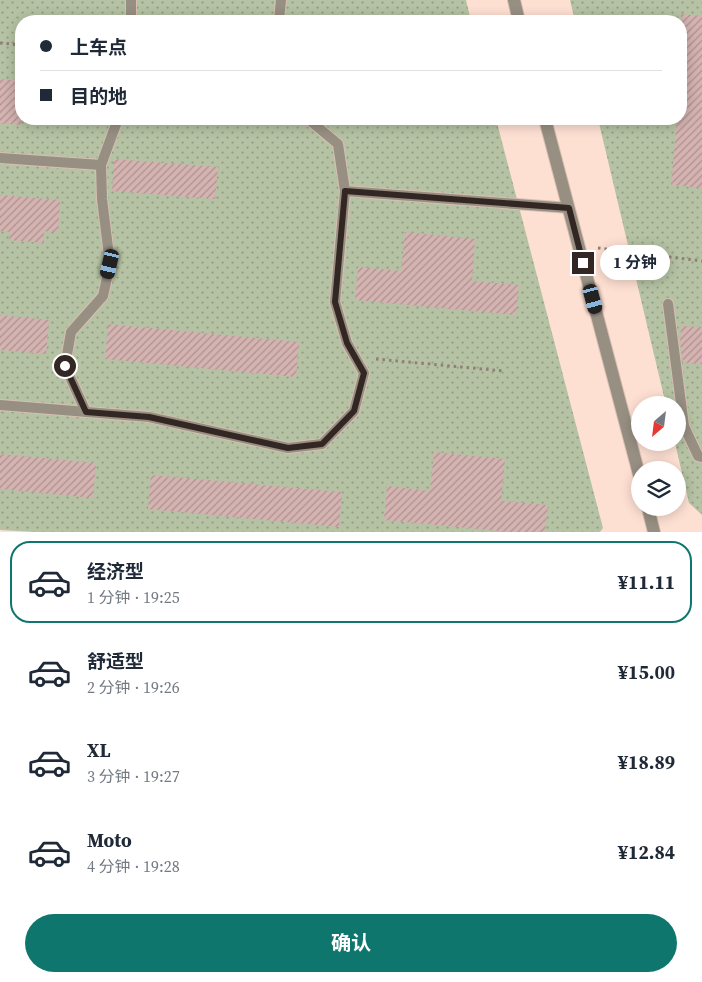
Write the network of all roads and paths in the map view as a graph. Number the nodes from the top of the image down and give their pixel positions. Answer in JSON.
{"nodes":[{"id":1,"x":131,"y":0,"type":"edge"},
{"id":2,"x":281,"y":0,"type":"edge"},
{"id":3,"x":514,"y":0,"type":"edge"},
{"id":4,"x":131,"y":15,"type":"edge"},
{"id":5,"x":280,"y":15,"type":"edge"},
{"id":6,"x":518,"y":15,"type":"edge"},
{"id":7,"x":0,"y":43,"type":"edge"},
{"id":8,"x":15,"y":44,"type":"edge"},
{"id":9,"x":116,"y":125,"type":"edge"},
{"id":10,"x":315,"y":125,"type":"edge"},
{"id":11,"x":547,"y":125,"type":"edge"},
{"id":12,"x":0,"y":158,"type":"edge"},
{"id":13,"x":101,"y":165,"type":"junction"},
{"id":14,"x":345,"y":191,"type":"junction"},
{"id":15,"x":569,"y":208,"type":"junction"},
{"id":16,"x":578,"y":245,"type":"junction"},
{"id":17,"x":702,"y":260,"type":"edge"},
{"id":18,"x":668,"y":304,"type":"dead end"},
{"id":19,"x":355,"y":357,"type":"junction"},
{"id":20,"x":504,"y":371,"type":"dead end"},
{"id":21,"x":0,"y":405,"type":"edge"},
{"id":22,"x":86,"y":412,"type":"junction"},
{"id":23,"x":702,"y":457,"type":"edge"},
{"id":24,"x":635,"y":461,"type":"edge"},
{"id":25,"x":650,"y":516,"type":"edge"},
{"id":26,"x":654,"y":532,"type":"edge"}],
"edges":[{"from":1,"to":4,"type":"lane"},
{"from":2,"to":5,"type":"lane"},
{"from":3,"to":6,"type":"street"},
{"from":7,"to":8,"type":"path"},
{"from":9,"to":13,"type":"lane"},
{"from":10,"to":14,"type":"lane"},
{"from":11,"to":15,"type":"street"},
{"from":12,"to":13,"type":"lane"},
{"from":13,"to":22,"type":"lane"},
{"from":14,"to":15,"type":"lane"},
{"from":14,"to":19,"type":"lane"},
{"from":15,"to":16,"type":"street"},
{"from":16,"to":17,"type":"path"},
{"from":16,"to":24,"type":"street"},
{"from":18,"to":23,"type":"lane"},
{"from":19,"to":20,"type":"path"},
{"from":19,"to":22,"type":"lane"},
{"from":21,"to":22,"type":"lane"},
{"from":25,"to":26,"type":"street"}]}
